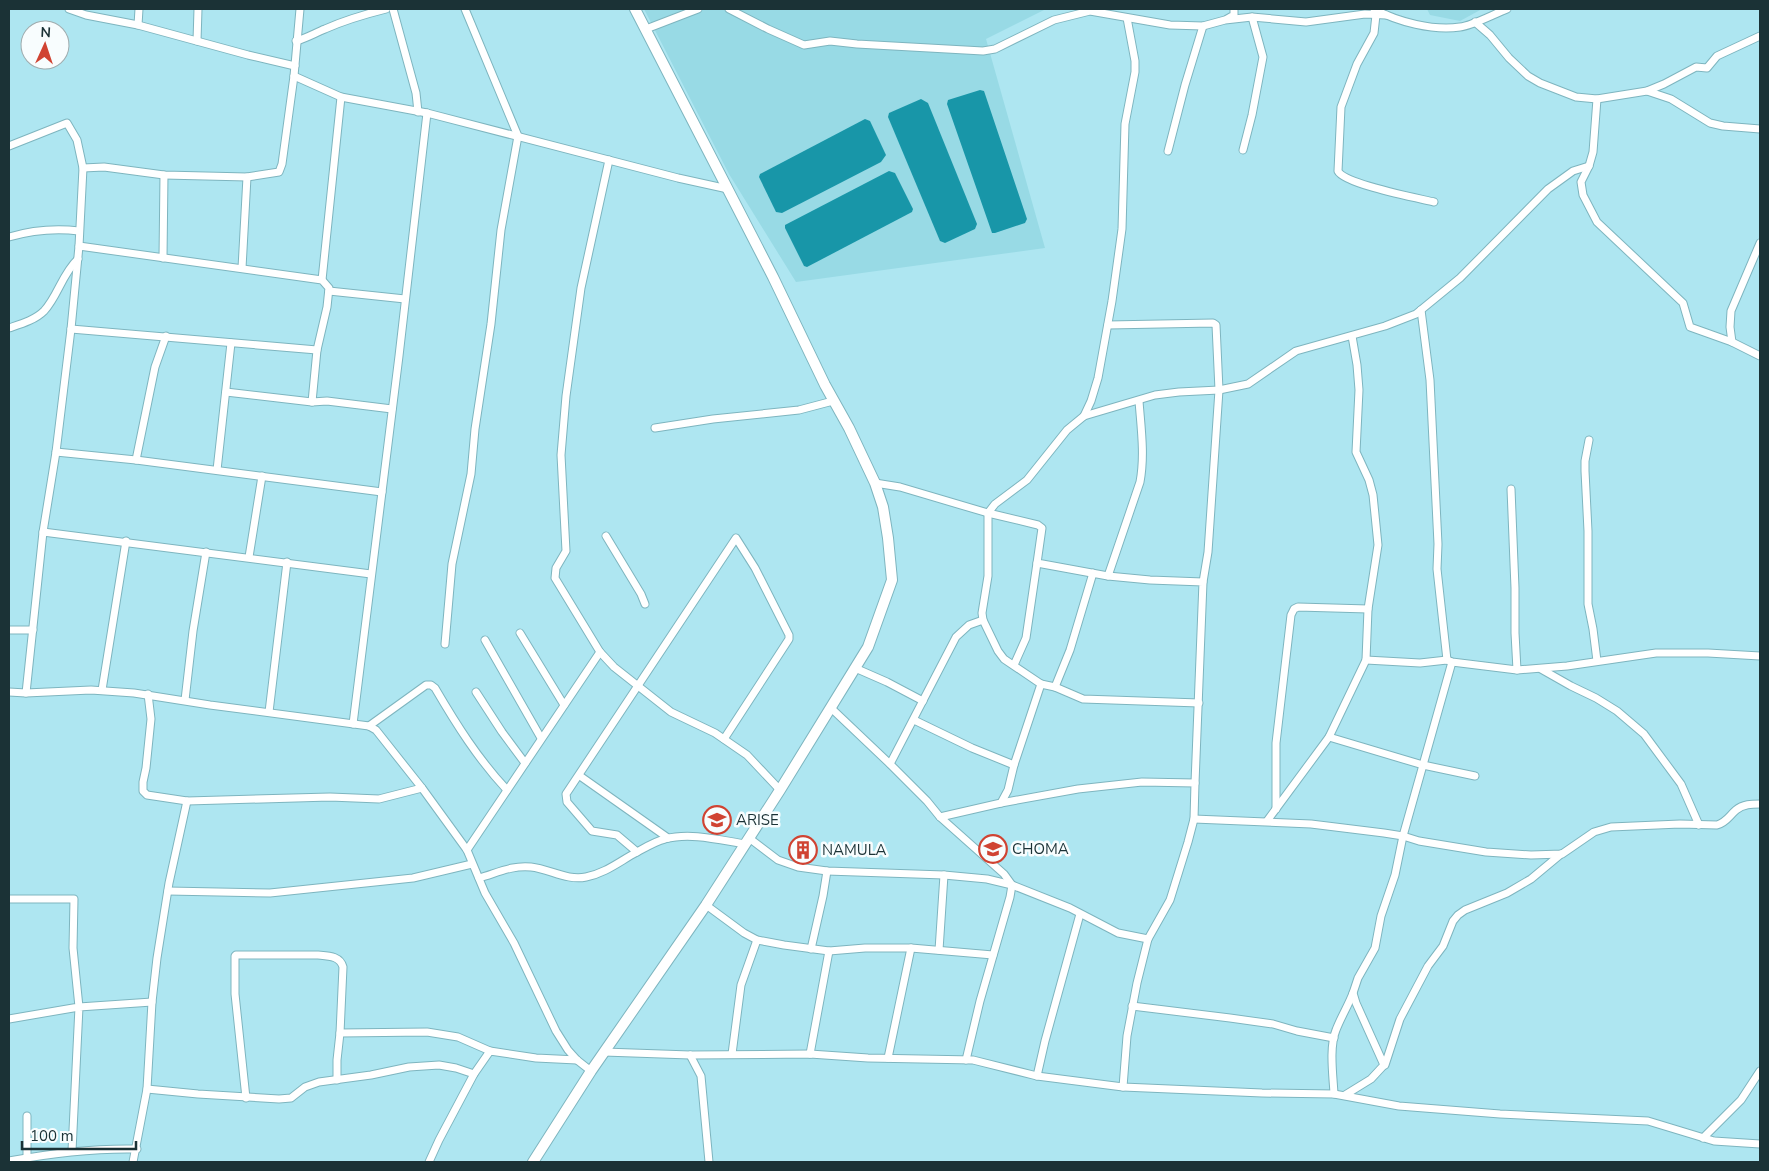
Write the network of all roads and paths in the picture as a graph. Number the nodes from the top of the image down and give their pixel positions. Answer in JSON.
{"nodes":[{"id":1,"x":69,"y":9,"type":"edge"},
{"id":2,"x":139,"y":9,"type":"edge"},
{"id":3,"x":198,"y":9,"type":"edge"},
{"id":4,"x":300,"y":9,"type":"edge"},
{"id":5,"x":386,"y":9,"type":"edge"},
{"id":6,"x":393,"y":9,"type":"edge"},
{"id":7,"x":465,"y":9,"type":"edge"},
{"id":8,"x":635,"y":9,"type":"edge"},
{"id":9,"x":698,"y":9,"type":"edge"},
{"id":10,"x":729,"y":9,"type":"edge"},
{"id":11,"x":1234,"y":9,"type":"edge"},
{"id":12,"x":1507,"y":9,"type":"edge"},
{"id":13,"x":1375,"y":12,"type":"edge"},
{"id":14,"x":1252,"y":17,"type":"junction"},
{"id":15,"x":1127,"y":18,"type":"junction"},
{"id":16,"x":1225,"y":20,"type":"junction"},
{"id":17,"x":1475,"y":22,"type":"junction"},
{"id":18,"x":138,"y":25,"type":"junction"},
{"id":19,"x":1202,"y":26,"type":"junction"},
{"id":20,"x":646,"y":29,"type":"junction"},
{"id":21,"x":1760,"y":36,"type":"edge"},
{"id":22,"x":296,"y":41,"type":"junction"},
{"id":23,"x":197,"y":42,"type":"junction"},
{"id":24,"x":295,"y":66,"type":"junction"},
{"id":25,"x":294,"y":76,"type":"junction"},
{"id":26,"x":1647,"y":91,"type":"junction"},
{"id":27,"x":341,"y":97,"type":"junction"},
{"id":28,"x":1597,"y":99,"type":"junction"},
{"id":29,"x":418,"y":112,"type":"junction"},
{"id":30,"x":427,"y":113,"type":"junction"},
{"id":31,"x":1760,"y":128,"type":"edge"},
{"id":32,"x":518,"y":136,"type":"junction"},
{"id":33,"x":9,"y":146,"type":"edge"},
{"id":34,"x":1243,"y":150,"type":"dead end"},
{"id":35,"x":1168,"y":151,"type":"dead end"},
{"id":36,"x":609,"y":160,"type":"junction"},
{"id":37,"x":1589,"y":166,"type":"junction"},
{"id":38,"x":83,"y":168,"type":"junction"},
{"id":39,"x":164,"y":175,"type":"junction"},
{"id":40,"x":246,"y":177,"type":"junction"},
{"id":41,"x":728,"y":189,"type":"junction"},
{"id":42,"x":1434,"y":202,"type":"dead end"},
{"id":43,"x":79,"y":231,"type":"junction"},
{"id":44,"x":9,"y":237,"type":"edge"},
{"id":45,"x":1760,"y":243,"type":"edge"},
{"id":46,"x":79,"y":246,"type":"junction"},
{"id":47,"x":163,"y":258,"type":"junction"},
{"id":48,"x":78,"y":259,"type":"junction"},
{"id":49,"x":242,"y":268,"type":"junction"},
{"id":50,"x":322,"y":280,"type":"junction"},
{"id":51,"x":328,"y":291,"type":"junction"},
{"id":52,"x":406,"y":299,"type":"junction"},
{"id":53,"x":1421,"y":310,"type":"junction"},
{"id":54,"x":1108,"y":325,"type":"junction"},
{"id":55,"x":9,"y":328,"type":"edge"},
{"id":56,"x":71,"y":328,"type":"junction"},
{"id":57,"x":166,"y":336,"type":"junction"},
{"id":58,"x":1352,"y":336,"type":"junction"},
{"id":59,"x":1732,"y":342,"type":"junction"},
{"id":60,"x":231,"y":343,"type":"junction"},
{"id":61,"x":317,"y":350,"type":"junction"},
{"id":62,"x":1760,"y":356,"type":"edge"},
{"id":63,"x":1219,"y":390,"type":"junction"},
{"id":64,"x":226,"y":392,"type":"junction"},
{"id":65,"x":833,"y":401,"type":"junction"},
{"id":66,"x":1139,"y":401,"type":"junction"},
{"id":67,"x":312,"y":402,"type":"junction"},
{"id":68,"x":392,"y":409,"type":"junction"},
{"id":69,"x":1084,"y":416,"type":"junction"},
{"id":70,"x":655,"y":428,"type":"dead end"},
{"id":71,"x":1590,"y":440,"type":"dead end"},
{"id":72,"x":55,"y":455,"type":"junction"},
{"id":73,"x":136,"y":460,"type":"junction"},
{"id":74,"x":217,"y":470,"type":"junction"},
{"id":75,"x":262,"y":476,"type":"junction"},
{"id":76,"x":875,"y":483,"type":"junction"},
{"id":77,"x":1511,"y":489,"type":"dead end"},
{"id":78,"x":382,"y":492,"type":"junction"},
{"id":79,"x":988,"y":513,"type":"junction"},
{"id":80,"x":44,"y":532,"type":"junction"},
{"id":81,"x":606,"y":536,"type":"dead end"},
{"id":82,"x":126,"y":541,"type":"junction"},
{"id":83,"x":206,"y":552,"type":"junction"},
{"id":84,"x":249,"y":558,"type":"junction"},
{"id":85,"x":287,"y":562,"type":"junction"},
{"id":86,"x":1037,"y":563,"type":"junction"},
{"id":87,"x":1093,"y":573,"type":"junction"},
{"id":88,"x":371,"y":574,"type":"junction"},
{"id":89,"x":1108,"y":576,"type":"junction"},
{"id":90,"x":1203,"y":582,"type":"junction"},
{"id":91,"x":645,"y":604,"type":"dead end"},
{"id":92,"x":1368,"y":609,"type":"junction"},
{"id":93,"x":983,"y":620,"type":"junction"},
{"id":94,"x":9,"y":630,"type":"edge"},
{"id":95,"x":33,"y":630,"type":"junction"},
{"id":96,"x":520,"y":634,"type":"dead end"},
{"id":97,"x":485,"y":640,"type":"dead end"},
{"id":98,"x":446,"y":644,"type":"dead end"},
{"id":99,"x":600,"y":652,"type":"junction"},
{"id":100,"x":1760,"y":656,"type":"edge"},
{"id":101,"x":1366,"y":660,"type":"junction"},
{"id":102,"x":1450,"y":661,"type":"junction"},
{"id":103,"x":1597,"y":661,"type":"junction"},
{"id":104,"x":1014,"y":665,"type":"junction"},
{"id":105,"x":855,"y":668,"type":"junction"},
{"id":106,"x":1540,"y":669,"type":"junction"},
{"id":107,"x":1518,"y":670,"type":"junction"},
{"id":108,"x":1041,"y":684,"type":"junction"},
{"id":109,"x":637,"y":686,"type":"junction"},
{"id":110,"x":1056,"y":687,"type":"junction"},
{"id":111,"x":102,"y":690,"type":"junction"},
{"id":112,"x":9,"y":692,"type":"edge"},
{"id":113,"x":476,"y":692,"type":"dead end"},
{"id":114,"x":26,"y":693,"type":"junction"},
{"id":115,"x":148,"y":694,"type":"junction"},
{"id":116,"x":185,"y":700,"type":"junction"},
{"id":117,"x":924,"y":701,"type":"junction"},
{"id":118,"x":1199,"y":703,"type":"junction"},
{"id":119,"x":564,"y":704,"type":"junction"},
{"id":120,"x":831,"y":708,"type":"junction"},
{"id":121,"x":269,"y":712,"type":"junction"},
{"id":122,"x":914,"y":720,"type":"junction"},
{"id":123,"x":352,"y":724,"type":"junction"},
{"id":124,"x":369,"y":726,"type":"junction"},
{"id":125,"x":1329,"y":737,"type":"junction"},
{"id":126,"x":541,"y":738,"type":"junction"},
{"id":127,"x":724,"y":738,"type":"junction"},
{"id":128,"x":525,"y":763,"type":"junction"},
{"id":129,"x":890,"y":764,"type":"junction"},
{"id":130,"x":1014,"y":765,"type":"junction"},
{"id":131,"x":1423,"y":765,"type":"junction"},
{"id":132,"x":580,"y":776,"type":"junction"},
{"id":133,"x":1475,"y":776,"type":"dead end"},
{"id":134,"x":1195,"y":783,"type":"junction"},
{"id":135,"x":422,"y":788,"type":"junction"},
{"id":136,"x":507,"y":790,"type":"junction"},
{"id":137,"x":780,"y":790,"type":"junction"},
{"id":138,"x":187,"y":801,"type":"junction"},
{"id":139,"x":1001,"y":803,"type":"junction"},
{"id":140,"x":1760,"y":804,"type":"edge"},
{"id":141,"x":1276,"y":809,"type":"junction"},
{"id":142,"x":940,"y":817,"type":"junction"},
{"id":143,"x":1194,"y":819,"type":"junction"},
{"id":144,"x":1267,"y":821,"type":"junction"},
{"id":145,"x":1699,"y":825,"type":"junction"},
{"id":146,"x":1403,"y":836,"type":"junction"},
{"id":147,"x":668,"y":838,"type":"junction"},
{"id":148,"x":747,"y":841,"type":"junction"},
{"id":149,"x":467,"y":850,"type":"junction"},
{"id":150,"x":637,"y":852,"type":"junction"},
{"id":151,"x":1562,"y":854,"type":"junction"},
{"id":152,"x":472,"y":864,"type":"junction"},
{"id":153,"x":827,"y":872,"type":"junction"},
{"id":154,"x":944,"y":875,"type":"junction"},
{"id":155,"x":479,"y":878,"type":"junction"},
{"id":156,"x":1012,"y":885,"type":"junction"},
{"id":157,"x":168,"y":891,"type":"junction"},
{"id":158,"x":9,"y":899,"type":"edge"},
{"id":159,"x":706,"y":905,"type":"junction"},
{"id":160,"x":1080,"y":914,"type":"junction"},
{"id":161,"x":1148,"y":939,"type":"junction"},
{"id":162,"x":757,"y":940,"type":"junction"},
{"id":163,"x":911,"y":948,"type":"junction"},
{"id":164,"x":811,"y":949,"type":"junction"},
{"id":165,"x":939,"y":950,"type":"junction"},
{"id":166,"x":830,"y":951,"type":"junction"},
{"id":167,"x":993,"y":955,"type":"junction"},
{"id":168,"x":1354,"y":993,"type":"junction"},
{"id":169,"x":152,"y":1002,"type":"junction"},
{"id":170,"x":79,"y":1006,"type":"junction"},
{"id":171,"x":1132,"y":1006,"type":"junction"},
{"id":172,"x":9,"y":1018,"type":"edge"},
{"id":173,"x":340,"y":1033,"type":"junction"},
{"id":174,"x":1334,"y":1038,"type":"junction"},
{"id":175,"x":490,"y":1051,"type":"junction"},
{"id":176,"x":604,"y":1052,"type":"junction"},
{"id":177,"x":732,"y":1054,"type":"junction"},
{"id":178,"x":810,"y":1054,"type":"junction"},
{"id":179,"x":690,"y":1055,"type":"junction"},
{"id":180,"x":888,"y":1058,"type":"junction"},
{"id":181,"x":577,"y":1060,"type":"junction"},
{"id":182,"x":966,"y":1060,"type":"junction"},
{"id":183,"x":1384,"y":1065,"type":"junction"},
{"id":184,"x":592,"y":1071,"type":"junction"},
{"id":185,"x":1760,"y":1071,"type":"edge"},
{"id":186,"x":474,"y":1074,"type":"junction"},
{"id":187,"x":1038,"y":1076,"type":"junction"},
{"id":188,"x":337,"y":1080,"type":"junction"},
{"id":189,"x":1123,"y":1087,"type":"junction"},
{"id":190,"x":147,"y":1089,"type":"junction"},
{"id":191,"x":1334,"y":1094,"type":"junction"},
{"id":192,"x":1345,"y":1095,"type":"junction"},
{"id":193,"x":246,"y":1098,"type":"junction"},
{"id":194,"x":27,"y":1116,"type":"dead end"},
{"id":195,"x":1704,"y":1138,"type":"junction"},
{"id":196,"x":1760,"y":1144,"type":"edge"},
{"id":197,"x":136,"y":1149,"type":"junction"},
{"id":198,"x":72,"y":1151,"type":"junction"},
{"id":199,"x":27,"y":1158,"type":"junction"},
{"id":200,"x":9,"y":1161,"type":"edge"},
{"id":201,"x":134,"y":1162,"type":"edge"},
{"id":202,"x":429,"y":1162,"type":"edge"},
{"id":203,"x":533,"y":1162,"type":"edge"},
{"id":204,"x":709,"y":1162,"type":"edge"}],
"edges":[{"from":1,"to":18,"type":"street"},
{"from":2,"to":18,"type":"street"},
{"from":3,"to":23,"type":"street"},
{"from":4,"to":22,"type":"street"},
{"from":5,"to":22,"type":"street"},
{"from":6,"to":29,"type":"street"},
{"from":7,"to":32,"type":"street"},
{"from":8,"to":20,"type":"street"},
{"from":9,"to":20,"type":"street"},
{"from":10,"to":15,"type":"street"},
{"from":11,"to":16,"type":"street"},
{"from":12,"to":17,"type":"street"},
{"from":13,"to":14,"type":"street"},
{"from":13,"to":17,"type":"street"},
{"from":13,"to":42,"type":"street"},
{"from":14,"to":16,"type":"street"},
{"from":14,"to":34,"type":"street"},
{"from":15,"to":19,"type":"street"},
{"from":15,"to":54,"type":"street"},
{"from":16,"to":19,"type":"street"},
{"from":17,"to":28,"type":"street"},
{"from":18,"to":23,"type":"street"},
{"from":19,"to":35,"type":"street"},
{"from":20,"to":41,"type":"street"},
{"from":21,"to":26,"type":"street"},
{"from":22,"to":24,"type":"street"},
{"from":23,"to":24,"type":"street"},
{"from":24,"to":25,"type":"street"},
{"from":25,"to":27,"type":"street"},
{"from":25,"to":40,"type":"street"},
{"from":26,"to":28,"type":"street"},
{"from":26,"to":31,"type":"street"},
{"from":27,"to":29,"type":"street"},
{"from":27,"to":50,"type":"street"},
{"from":28,"to":37,"type":"street"},
{"from":29,"to":30,"type":"street"},
{"from":30,"to":32,"type":"street"},
{"from":30,"to":52,"type":"street"},
{"from":32,"to":36,"type":"street"},
{"from":32,"to":98,"type":"street"},
{"from":33,"to":38,"type":"street"},
{"from":36,"to":41,"type":"street"},
{"from":36,"to":99,"type":"street"},
{"from":37,"to":53,"type":"street"},
{"from":37,"to":59,"type":"street"},
{"from":38,"to":39,"type":"street"},
{"from":38,"to":43,"type":"street"},
{"from":39,"to":40,"type":"street"},
{"from":39,"to":47,"type":"street"},
{"from":40,"to":49,"type":"street"},
{"from":41,"to":65,"type":"street"},
{"from":43,"to":44,"type":"street"},
{"from":43,"to":46,"type":"street"},
{"from":45,"to":59,"type":"street"},
{"from":46,"to":47,"type":"street"},
{"from":46,"to":48,"type":"street"},
{"from":47,"to":49,"type":"street"},
{"from":48,"to":55,"type":"street"},
{"from":48,"to":56,"type":"street"},
{"from":49,"to":50,"type":"street"},
{"from":50,"to":51,"type":"street"},
{"from":51,"to":52,"type":"street"},
{"from":51,"to":61,"type":"street"},
{"from":52,"to":68,"type":"street"},
{"from":53,"to":58,"type":"street"},
{"from":53,"to":102,"type":"street"},
{"from":54,"to":63,"type":"street"},
{"from":54,"to":69,"type":"street"},
{"from":56,"to":57,"type":"street"},
{"from":56,"to":72,"type":"street"},
{"from":57,"to":60,"type":"street"},
{"from":57,"to":73,"type":"street"},
{"from":58,"to":63,"type":"street"},
{"from":58,"to":92,"type":"street"},
{"from":59,"to":62,"type":"street"},
{"from":60,"to":61,"type":"street"},
{"from":60,"to":64,"type":"street"},
{"from":61,"to":67,"type":"street"},
{"from":63,"to":66,"type":"street"},
{"from":63,"to":90,"type":"street"},
{"from":64,"to":67,"type":"street"},
{"from":64,"to":74,"type":"street"},
{"from":65,"to":70,"type":"street"},
{"from":65,"to":76,"type":"street"},
{"from":66,"to":69,"type":"street"},
{"from":66,"to":89,"type":"street"},
{"from":67,"to":68,"type":"street"},
{"from":68,"to":78,"type":"street"},
{"from":69,"to":79,"type":"street"},
{"from":71,"to":103,"type":"street"},
{"from":72,"to":73,"type":"street"},
{"from":72,"to":80,"type":"street"},
{"from":73,"to":74,"type":"street"},
{"from":74,"to":75,"type":"street"},
{"from":75,"to":78,"type":"street"},
{"from":75,"to":84,"type":"street"},
{"from":76,"to":79,"type":"street"},
{"from":76,"to":105,"type":"street"},
{"from":77,"to":107,"type":"street"},
{"from":78,"to":88,"type":"street"},
{"from":79,"to":86,"type":"street"},
{"from":79,"to":93,"type":"street"},
{"from":80,"to":82,"type":"street"},
{"from":80,"to":95,"type":"street"},
{"from":81,"to":91,"type":"street"},
{"from":82,"to":83,"type":"street"},
{"from":82,"to":111,"type":"street"},
{"from":83,"to":84,"type":"street"},
{"from":83,"to":116,"type":"street"},
{"from":84,"to":85,"type":"street"},
{"from":85,"to":88,"type":"street"},
{"from":85,"to":121,"type":"street"},
{"from":86,"to":87,"type":"street"},
{"from":86,"to":104,"type":"street"},
{"from":87,"to":89,"type":"street"},
{"from":87,"to":110,"type":"street"},
{"from":88,"to":123,"type":"street"},
{"from":89,"to":90,"type":"street"},
{"from":90,"to":118,"type":"street"},
{"from":92,"to":101,"type":"street"},
{"from":92,"to":141,"type":"street"},
{"from":93,"to":104,"type":"street"},
{"from":93,"to":117,"type":"street"},
{"from":94,"to":95,"type":"street"},
{"from":95,"to":114,"type":"street"},
{"from":96,"to":119,"type":"street"},
{"from":97,"to":126,"type":"street"},
{"from":99,"to":109,"type":"street"},
{"from":99,"to":119,"type":"street"},
{"from":100,"to":103,"type":"street"},
{"from":101,"to":102,"type":"street"},
{"from":101,"to":125,"type":"street"},
{"from":102,"to":107,"type":"street"},
{"from":102,"to":131,"type":"street"},
{"from":103,"to":106,"type":"street"},
{"from":104,"to":108,"type":"street"},
{"from":105,"to":117,"type":"street"},
{"from":105,"to":120,"type":"street"},
{"from":106,"to":107,"type":"street"},
{"from":106,"to":145,"type":"street"},
{"from":108,"to":110,"type":"street"},
{"from":108,"to":130,"type":"street"},
{"from":109,"to":127,"type":"street"},
{"from":109,"to":127,"type":"street"},
{"from":109,"to":132,"type":"street"},
{"from":110,"to":118,"type":"street"},
{"from":111,"to":114,"type":"street"},
{"from":111,"to":115,"type":"street"},
{"from":112,"to":114,"type":"street"},
{"from":113,"to":128,"type":"street"},
{"from":115,"to":116,"type":"street"},
{"from":115,"to":138,"type":"street"},
{"from":116,"to":121,"type":"street"},
{"from":117,"to":122,"type":"street"},
{"from":118,"to":134,"type":"street"},
{"from":119,"to":126,"type":"street"},
{"from":120,"to":129,"type":"street"},
{"from":120,"to":137,"type":"street"},
{"from":121,"to":123,"type":"street"},
{"from":122,"to":129,"type":"street"},
{"from":122,"to":130,"type":"street"},
{"from":123,"to":124,"type":"street"},
{"from":124,"to":135,"type":"street"},
{"from":124,"to":136,"type":"street"},
{"from":125,"to":131,"type":"street"},
{"from":125,"to":141,"type":"street"},
{"from":126,"to":128,"type":"street"},
{"from":127,"to":137,"type":"street"},
{"from":128,"to":136,"type":"street"},
{"from":129,"to":142,"type":"street"},
{"from":130,"to":139,"type":"street"},
{"from":131,"to":133,"type":"street"},
{"from":131,"to":146,"type":"street"},
{"from":132,"to":147,"type":"street"},
{"from":132,"to":150,"type":"street"},
{"from":134,"to":139,"type":"street"},
{"from":134,"to":143,"type":"street"},
{"from":135,"to":138,"type":"street"},
{"from":135,"to":149,"type":"street"},
{"from":136,"to":149,"type":"street"},
{"from":137,"to":148,"type":"street"},
{"from":138,"to":157,"type":"street"},
{"from":139,"to":142,"type":"street"},
{"from":140,"to":145,"type":"street"},
{"from":141,"to":144,"type":"street"},
{"from":142,"to":156,"type":"street"},
{"from":143,"to":144,"type":"street"},
{"from":143,"to":161,"type":"street"},
{"from":144,"to":146,"type":"street"},
{"from":145,"to":151,"type":"street"},
{"from":146,"to":151,"type":"street"},
{"from":146,"to":168,"type":"street"},
{"from":147,"to":148,"type":"street"},
{"from":147,"to":150,"type":"street"},
{"from":148,"to":153,"type":"street"},
{"from":148,"to":159,"type":"street"},
{"from":149,"to":152,"type":"street"},
{"from":150,"to":155,"type":"street"},
{"from":151,"to":183,"type":"street"},
{"from":152,"to":155,"type":"street"},
{"from":152,"to":157,"type":"street"},
{"from":153,"to":154,"type":"street"},
{"from":153,"to":164,"type":"street"},
{"from":154,"to":156,"type":"street"},
{"from":154,"to":165,"type":"street"},
{"from":155,"to":181,"type":"street"},
{"from":156,"to":160,"type":"street"},
{"from":156,"to":167,"type":"street"},
{"from":157,"to":169,"type":"street"},
{"from":158,"to":170,"type":"street"},
{"from":159,"to":162,"type":"street"},
{"from":159,"to":176,"type":"street"},
{"from":160,"to":161,"type":"street"},
{"from":160,"to":187,"type":"street"},
{"from":161,"to":171,"type":"street"},
{"from":162,"to":164,"type":"street"},
{"from":162,"to":177,"type":"street"},
{"from":163,"to":165,"type":"street"},
{"from":163,"to":166,"type":"street"},
{"from":163,"to":180,"type":"street"},
{"from":164,"to":166,"type":"street"},
{"from":165,"to":167,"type":"street"},
{"from":166,"to":178,"type":"street"},
{"from":167,"to":182,"type":"street"},
{"from":168,"to":174,"type":"street"},
{"from":168,"to":183,"type":"street"},
{"from":169,"to":170,"type":"street"},
{"from":169,"to":190,"type":"street"},
{"from":170,"to":172,"type":"street"},
{"from":170,"to":198,"type":"street"},
{"from":171,"to":174,"type":"street"},
{"from":171,"to":189,"type":"street"},
{"from":173,"to":175,"type":"street"},
{"from":173,"to":188,"type":"street"},
{"from":173,"to":193,"type":"street"},
{"from":174,"to":191,"type":"street"},
{"from":175,"to":181,"type":"street"},
{"from":175,"to":186,"type":"street"},
{"from":176,"to":179,"type":"street"},
{"from":176,"to":184,"type":"street"},
{"from":177,"to":178,"type":"street"},
{"from":177,"to":179,"type":"street"},
{"from":178,"to":180,"type":"street"},
{"from":179,"to":204,"type":"street"},
{"from":180,"to":182,"type":"street"},
{"from":181,"to":184,"type":"street"},
{"from":182,"to":187,"type":"street"},
{"from":183,"to":192,"type":"street"},
{"from":184,"to":203,"type":"street"},
{"from":185,"to":195,"type":"street"},
{"from":186,"to":188,"type":"street"},
{"from":186,"to":202,"type":"street"},
{"from":187,"to":189,"type":"street"},
{"from":188,"to":193,"type":"street"},
{"from":189,"to":191,"type":"street"},
{"from":190,"to":193,"type":"street"},
{"from":190,"to":197,"type":"street"},
{"from":191,"to":192,"type":"street"},
{"from":192,"to":195,"type":"street"},
{"from":194,"to":199,"type":"street"},
{"from":195,"to":196,"type":"street"},
{"from":197,"to":198,"type":"street"},
{"from":197,"to":201,"type":"street"},
{"from":198,"to":199,"type":"street"},
{"from":199,"to":200,"type":"street"}]}
